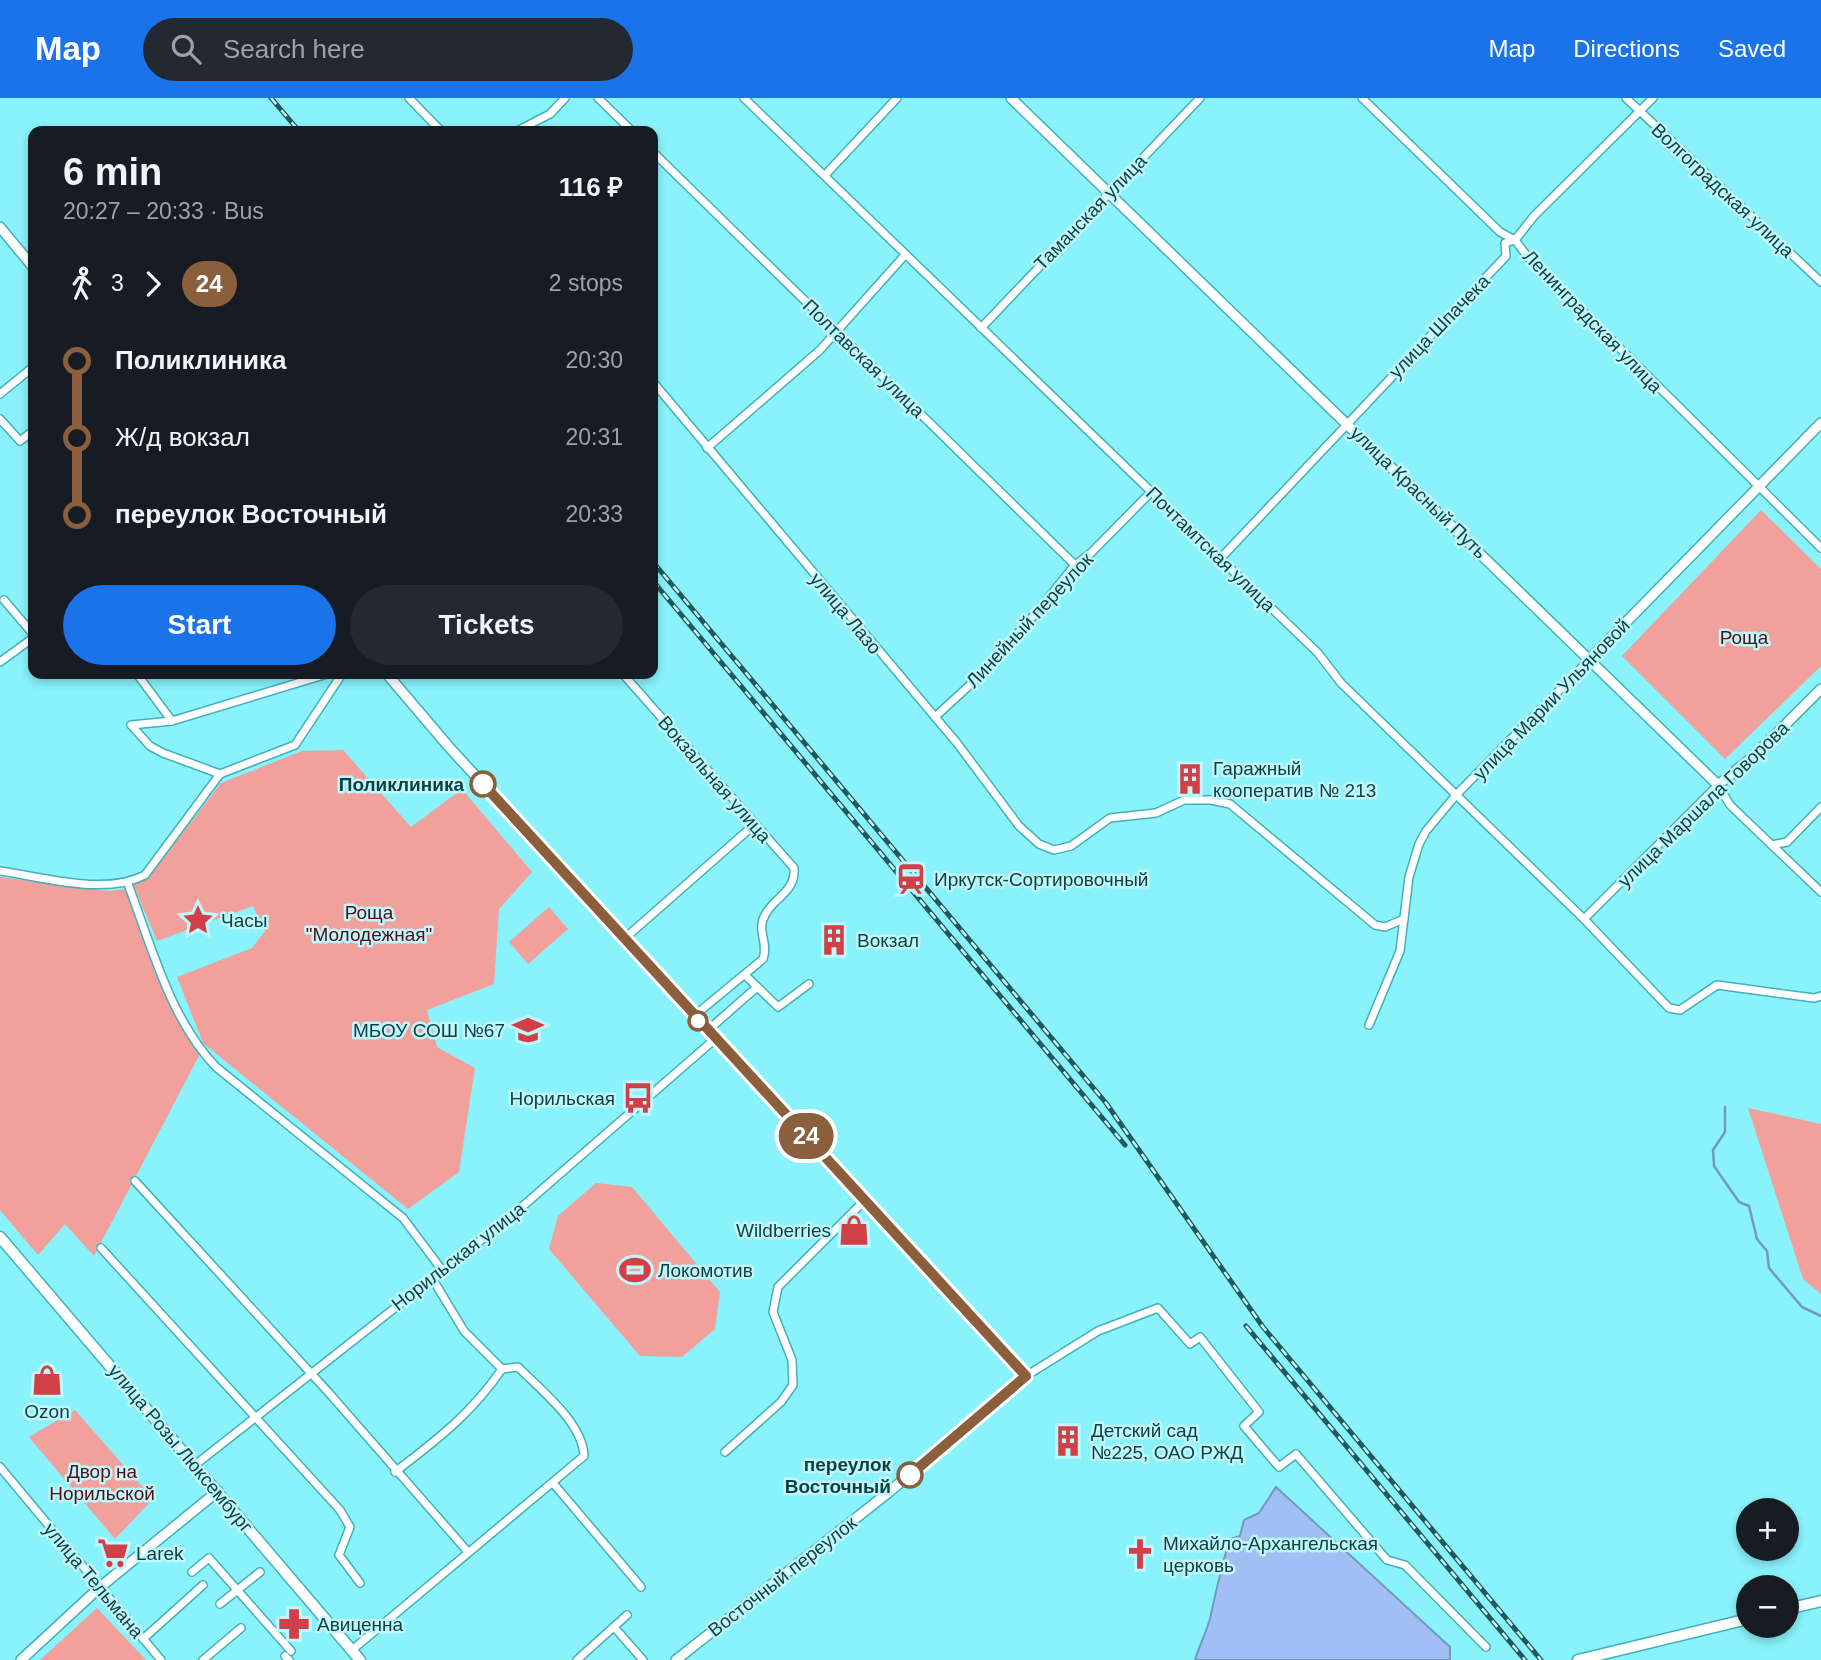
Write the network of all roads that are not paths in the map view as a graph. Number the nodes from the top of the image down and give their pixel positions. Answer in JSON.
{"nodes":[{"id":1,"x":409,"y":98,"type":"edge"},
{"id":2,"x":565,"y":98,"type":"edge"},
{"id":3,"x":597,"y":98,"type":"edge"},
{"id":4,"x":744,"y":98,"type":"edge"},
{"id":5,"x":897,"y":98,"type":"edge"},
{"id":6,"x":1011,"y":98,"type":"edge"},
{"id":7,"x":1200,"y":98,"type":"edge"},
{"id":8,"x":1362,"y":98,"type":"edge"},
{"id":9,"x":1626,"y":98,"type":"edge"},
{"id":10,"x":1653,"y":98,"type":"edge"},
{"id":11,"x":1640,"y":111,"type":"junction"},
{"id":12,"x":436,"y":126,"type":"edge"},
{"id":13,"x":527,"y":126,"type":"edge"},
{"id":14,"x":627,"y":126,"type":"edge"},
{"id":15,"x":658,"y":157,"type":"edge"},
{"id":16,"x":826,"y":174,"type":"junction"},
{"id":17,"x":1108,"y":192,"type":"junction"},
{"id":18,"x":0,"y":227,"type":"edge"},
{"id":19,"x":1516,"y":240,"type":"junction"},
{"id":20,"x":1525,"y":253,"type":"junction"},
{"id":21,"x":905,"y":255,"type":"junction"},
{"id":22,"x":1506,"y":256,"type":"junction"},
{"id":23,"x":28,"y":261,"type":"edge"},
{"id":24,"x":1821,"y":282,"type":"edge"},
{"id":25,"x":981,"y":328,"type":"junction"},
{"id":26,"x":836,"y":330,"type":"junction"},
{"id":27,"x":28,"y":371,"type":"edge"},
{"id":28,"x":658,"y":388,"type":"edge"},
{"id":29,"x":0,"y":394,"type":"edge"},
{"id":30,"x":0,"y":419,"type":"edge"},
{"id":31,"x":1347,"y":422,"type":"junction"},
{"id":32,"x":1821,"y":423,"type":"edge"},
{"id":33,"x":28,"y":434,"type":"edge"},
{"id":34,"x":707,"y":448,"type":"junction"},
{"id":35,"x":1759,"y":486,"type":"junction"},
{"id":36,"x":1152,"y":491,"type":"junction"},
{"id":37,"x":1821,"y":548,"type":"edge"},
{"id":38,"x":1219,"y":560,"type":"junction"},
{"id":39,"x":1075,"y":565,"type":"junction"},
{"id":40,"x":4,"y":600,"type":"dead end"},
{"id":41,"x":28,"y":630,"type":"edge"},
{"id":42,"x":28,"y":640,"type":"edge"},
{"id":43,"x":1591,"y":658,"type":"junction"},
{"id":44,"x":1,"y":661,"type":"edge"},
{"id":45,"x":141,"y":679,"type":"edge"},
{"id":46,"x":311,"y":679,"type":"edge"},
{"id":47,"x":339,"y":679,"type":"edge"},
{"id":48,"x":391,"y":679,"type":"edge"},
{"id":49,"x":627,"y":679,"type":"edge"},
{"id":50,"x":1821,"y":689,"type":"edge"},
{"id":51,"x":935,"y":717,"type":"junction"},
{"id":52,"x":172,"y":721,"type":"junction"},
{"id":53,"x":220,"y":774,"type":"junction"},
{"id":54,"x":1718,"y":785,"type":"junction"},
{"id":55,"x":1457,"y":794,"type":"junction"},
{"id":56,"x":1821,"y":807,"type":"edge"},
{"id":57,"x":755,"y":824,"type":"junction"},
{"id":58,"x":1772,"y":845,"type":"junction"},
{"id":59,"x":0,"y":871,"type":"edge"},
{"id":60,"x":128,"y":884,"type":"junction"},
{"id":61,"x":1821,"y":892,"type":"edge"},
{"id":62,"x":1404,"y":919,"type":"junction"},
{"id":63,"x":1584,"y":919,"type":"junction"},
{"id":64,"x":624,"y":940,"type":"junction"},
{"id":65,"x":745,"y":975,"type":"junction"},
{"id":66,"x":809,"y":984,"type":"dead end"},
{"id":67,"x":756,"y":988,"type":"junction"},
{"id":68,"x":1821,"y":996,"type":"edge"},
{"id":69,"x":694,"y":1016,"type":"junction"},
{"id":70,"x":1369,"y":1026,"type":"dead end"},
{"id":71,"x":707,"y":1031,"type":"junction"},
{"id":72,"x":715,"y":1039,"type":"junction"},
{"id":73,"x":135,"y":1181,"type":"dead end"},
{"id":74,"x":866,"y":1199,"type":"junction"},
{"id":75,"x":0,"y":1237,"type":"edge"},
{"id":76,"x":101,"y":1248,"type":"dead end"},
{"id":77,"x":442,"y":1270,"type":"junction"},
{"id":78,"x":432,"y":1278,"type":"junction"},
{"id":79,"x":502,"y":1369,"type":"junction"},
{"id":80,"x":310,"y":1373,"type":"junction"},
{"id":81,"x":1026,"y":1376,"type":"junction"},
{"id":82,"x":254,"y":1416,"type":"junction"},
{"id":83,"x":725,"y":1452,"type":"dead end"},
{"id":84,"x":195,"y":1465,"type":"junction"},
{"id":85,"x":0,"y":1467,"type":"edge"},
{"id":86,"x":396,"y":1472,"type":"junction"},
{"id":87,"x":553,"y":1482,"type":"junction"},
{"id":88,"x":218,"y":1491,"type":"junction"},
{"id":89,"x":468,"y":1552,"type":"junction"},
{"id":90,"x":192,"y":1572,"type":"dead end"},
{"id":91,"x":260,"y":1572,"type":"dead end"},
{"id":92,"x":360,"y":1583,"type":"dead end"},
{"id":93,"x":203,"y":1585,"type":"dead end"},
{"id":94,"x":641,"y":1587,"type":"dead end"},
{"id":95,"x":99,"y":1588,"type":"junction"},
{"id":96,"x":237,"y":1591,"type":"junction"},
{"id":97,"x":1821,"y":1601,"type":"edge"},
{"id":98,"x":220,"y":1605,"type":"dead end"},
{"id":99,"x":1799,"y":1606,"type":"edge"},
{"id":100,"x":626,"y":1615,"type":"dead end"},
{"id":101,"x":1736,"y":1622,"type":"edge"},
{"id":102,"x":614,"y":1627,"type":"junction"},
{"id":103,"x":241,"y":1628,"type":"dead end"},
{"id":104,"x":143,"y":1639,"type":"junction"},
{"id":105,"x":1486,"y":1647,"type":"dead end"},
{"id":106,"x":352,"y":1650,"type":"junction"},
{"id":107,"x":288,"y":1656,"type":"edge"},
{"id":108,"x":21,"y":1660,"type":"edge"},
{"id":109,"x":161,"y":1660,"type":"edge"},
{"id":110,"x":203,"y":1660,"type":"edge"},
{"id":111,"x":360,"y":1660,"type":"edge"},
{"id":112,"x":577,"y":1660,"type":"edge"},
{"id":113,"x":643,"y":1660,"type":"edge"},
{"id":114,"x":676,"y":1660,"type":"edge"},
{"id":115,"x":1578,"y":1660,"type":"edge"}],
"edges":[{"from":1,"to":12,"type":"street"},
{"from":2,"to":13,"type":"street"},
{"from":3,"to":14,"type":"street"},
{"from":4,"to":16,"type":"street","name":"Почтамтская улица"},
{"from":5,"to":16,"type":"street"},
{"from":6,"to":17,"type":"street","name":"улица Красный Путь"},
{"from":7,"to":17,"type":"street","name":"Таманская улица"},
{"from":8,"to":19,"type":"street","name":"Ленинградская улица"},
{"from":9,"to":11,"type":"street","name":"Волгоградская улица"},
{"from":10,"to":11,"type":"street","name":"улица Шпачека"},
{"from":11,"to":19,"type":"street","name":"улица Шпачека"},
{"from":11,"to":24,"type":"street","name":"Волгоградская улица"},
{"from":15,"to":26,"type":"street","name":"Полтавская улица"},
{"from":16,"to":21,"type":"street","name":"Почтамтская улица"},
{"from":17,"to":25,"type":"street","name":"Таманская улица"},
{"from":17,"to":31,"type":"street","name":"улица Красный Путь"},
{"from":18,"to":23,"type":"street"},
{"from":19,"to":20,"type":"street","name":"Ленинградская улица"},
{"from":19,"to":22,"type":"street","name":"улица Шпачека"},
{"from":20,"to":22,"type":"street"},
{"from":20,"to":35,"type":"street","name":"Ленинградская улица"},
{"from":21,"to":25,"type":"street","name":"Почтамтская улица"},
{"from":21,"to":26,"type":"street"},
{"from":22,"to":31,"type":"street","name":"улица Шпачека"},
{"from":25,"to":36,"type":"street","name":"Почтамтская улица"},
{"from":26,"to":34,"type":"street"},
{"from":26,"to":39,"type":"street","name":"Полтавская улица"},
{"from":27,"to":29,"type":"street"},
{"from":28,"to":34,"type":"street","name":"улица Лазо"},
{"from":30,"to":33,"type":"street"},
{"from":31,"to":38,"type":"street","name":"улица Шпачека"},
{"from":31,"to":43,"type":"street","name":"улица Красный Путь"},
{"from":32,"to":35,"type":"street","name":"улица Марии Ульяновой"},
{"from":34,"to":51,"type":"street","name":"улица Лазо"},
{"from":35,"to":37,"type":"street","name":"Ленинградская улица"},
{"from":35,"to":43,"type":"street","name":"улица Марии Ульяновой"},
{"from":36,"to":38,"type":"street","name":"Почтамтская улица"},
{"from":36,"to":39,"type":"street","name":"Линейный переулок"},
{"from":38,"to":55,"type":"street","name":"Почтамтская улица"},
{"from":39,"to":51,"type":"street","name":"Линейный переулок"},
{"from":40,"to":41,"type":"street"},
{"from":42,"to":44,"type":"street"},
{"from":43,"to":54,"type":"street","name":"улица Красный Путь"},
{"from":43,"to":55,"type":"street","name":"улица Марии Ульяновой"},
{"from":45,"to":52,"type":"street"},
{"from":46,"to":52,"type":"street"},
{"from":47,"to":53,"type":"street"},
{"from":48,"to":64,"type":"street"},
{"from":49,"to":57,"type":"street","name":"Вокзальная улица"},
{"from":50,"to":54,"type":"street","name":"улица Маршала Говорова"},
{"from":51,"to":62,"type":"street","name":"улица Лазо"},
{"from":52,"to":53,"type":"street"},
{"from":53,"to":60,"type":"street"},
{"from":54,"to":58,"type":"street","name":"улица Красный Путь"},
{"from":54,"to":63,"type":"street","name":"улица Маршала Говорова"},
{"from":55,"to":62,"type":"street","name":"улица Марии Ульяновой"},
{"from":55,"to":63,"type":"street","name":"Почтамтская улица"},
{"from":56,"to":58,"type":"street"},
{"from":57,"to":64,"type":"street"},
{"from":57,"to":65,"type":"street","name":"Вокзальная улица"},
{"from":58,"to":61,"type":"street","name":"улица Красный Путь"},
{"from":59,"to":60,"type":"street"},
{"from":60,"to":77,"type":"street"},
{"from":62,"to":70,"type":"street","name":"улица Марии Ульяновой"},
{"from":63,"to":68,"type":"street","name":"Почтамтская улица"},
{"from":64,"to":69,"type":"street"},
{"from":65,"to":67,"type":"street"},
{"from":65,"to":69,"type":"street"},
{"from":66,"to":67,"type":"street"},
{"from":67,"to":71,"type":"street"},
{"from":69,"to":71,"type":"street"},
{"from":71,"to":72,"type":"street"},
{"from":72,"to":74,"type":"street"},
{"from":72,"to":77,"type":"street","name":"Норильская улица"},
{"from":73,"to":80,"type":"street"},
{"from":74,"to":81,"type":"street"},
{"from":74,"to":83,"type":"street"},
{"from":75,"to":84,"type":"main road","name":"улица Розы Люксембург"},
{"from":76,"to":82,"type":"street"},
{"from":77,"to":78,"type":"street","name":"Норильская улица"},
{"from":78,"to":79,"type":"street"},
{"from":78,"to":80,"type":"street","name":"Норильская улица"},
{"from":79,"to":86,"type":"street"},
{"from":79,"to":87,"type":"street"},
{"from":80,"to":82,"type":"street","name":"Норильская улица"},
{"from":80,"to":86,"type":"street"},
{"from":81,"to":105,"type":"street","name":"Восточный переулок"},
{"from":81,"to":114,"type":"street","name":"Восточный переулок"},
{"from":82,"to":84,"type":"street","name":"Норильская улица"},
{"from":82,"to":92,"type":"street"},
{"from":84,"to":88,"type":"main road","name":"улица Розы Люксембург"},
{"from":85,"to":95,"type":"street","name":"улица Тельмана"},
{"from":86,"to":89,"type":"street"},
{"from":87,"to":89,"type":"street"},
{"from":87,"to":94,"type":"street"},
{"from":88,"to":95,"type":"street"},
{"from":88,"to":106,"type":"main road","name":"улица Розы Люксембург"},
{"from":89,"to":106,"type":"street"},
{"from":90,"to":96,"type":"street"},
{"from":91,"to":96,"type":"street"},
{"from":93,"to":104,"type":"street"},
{"from":95,"to":104,"type":"street","name":"улица Тельмана"},
{"from":95,"to":108,"type":"street"},
{"from":96,"to":98,"type":"street"},
{"from":96,"to":107,"type":"street"},
{"from":97,"to":99,"type":"main road"},
{"from":100,"to":102,"type":"street"},
{"from":101,"to":115,"type":"main road"},
{"from":102,"to":112,"type":"street"},
{"from":102,"to":113,"type":"street"},
{"from":103,"to":110,"type":"street"},
{"from":104,"to":109,"type":"street","name":"улица Тельмана"},
{"from":106,"to":111,"type":"main road","name":"улица Розы Люксембург"}]}
